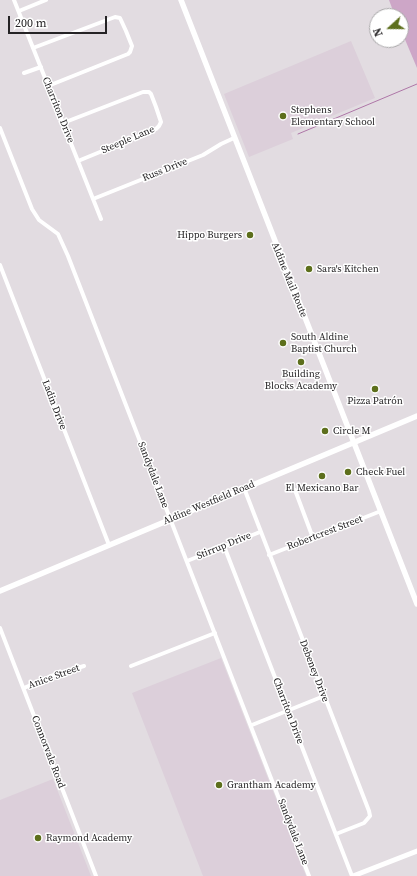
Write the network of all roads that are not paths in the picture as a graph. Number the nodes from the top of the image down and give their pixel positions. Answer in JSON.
{"nodes":[{"id":1,"x":14,"y":0,"type":"edge"},
{"id":2,"x":46,"y":0,"type":"edge"},
{"id":3,"x":181,"y":0,"type":"edge"},
{"id":4,"x":19,"y":11,"type":"junction"},
{"id":5,"x":34,"y":48,"type":"junction"},
{"id":6,"x":41,"y":67,"type":"junction"},
{"id":7,"x":24,"y":73,"type":"dead end"},
{"id":8,"x":48,"y":86,"type":"junction"},
{"id":9,"x":63,"y":123,"type":"junction"},
{"id":10,"x":0,"y":128,"type":"edge"},
{"id":11,"x":234,"y":138,"type":"junction"},
{"id":12,"x":78,"y":161,"type":"junction"},
{"id":13,"x":93,"y":199,"type":"junction"},
{"id":14,"x":101,"y":220,"type":"dead end"},
{"id":15,"x":0,"y":265,"type":"edge"},
{"id":16,"x":417,"y":416,"type":"edge"},
{"id":17,"x":354,"y":442,"type":"junction"},
{"id":18,"x":244,"y":488,"type":"junction"},
{"id":19,"x":295,"y":490,"type":"dead end"},
{"id":20,"x":381,"y":511,"type":"junction"},
{"id":21,"x":171,"y":519,"type":"junction"},
{"id":22,"x":260,"y":532,"type":"junction"},
{"id":23,"x":313,"y":538,"type":"junction"},
{"id":24,"x":109,"y":545,"type":"junction"},
{"id":25,"x":224,"y":546,"type":"junction"},
{"id":26,"x":269,"y":555,"type":"junction"},
{"id":27,"x":187,"y":561,"type":"junction"},
{"id":28,"x":0,"y":591,"type":"edge"},
{"id":29,"x":417,"y":604,"type":"edge"},
{"id":30,"x":0,"y":628,"type":"edge"},
{"id":31,"x":216,"y":633,"type":"junction"},
{"id":32,"x":84,"y":666,"type":"dead end"},
{"id":33,"x":131,"y":666,"type":"dead end"},
{"id":34,"x":24,"y":688,"type":"junction"},
{"id":35,"x":324,"y":696,"type":"junction"},
{"id":36,"x":288,"y":711,"type":"junction"},
{"id":37,"x":252,"y":725,"type":"junction"},
{"id":38,"x":336,"y":834,"type":"junction"},
{"id":39,"x":417,"y":851,"type":"edge"},
{"id":40,"x":96,"y":876,"type":"edge"},
{"id":41,"x":309,"y":876,"type":"edge"},
{"id":42,"x":352,"y":876,"type":"edge"}],
"edges":[{"from":1,"to":4,"type":"street","name":"Charriton Drive"},
{"from":2,"to":4,"type":"street"},
{"from":3,"to":11,"type":"main road","name":"Aldine Mail Route"},
{"from":4,"to":5,"type":"street","name":"Charriton Drive"},
{"from":5,"to":6,"type":"street","name":"Charriton Drive"},
{"from":5,"to":8,"type":"street"},
{"from":6,"to":7,"type":"street"},
{"from":6,"to":8,"type":"street","name":"Charriton Drive"},
{"from":8,"to":9,"type":"street","name":"Charriton Drive"},
{"from":9,"to":12,"type":"street","name":"Charriton Drive"},
{"from":9,"to":12,"type":"street","name":"Steeple Lane"},
{"from":10,"to":21,"type":"street","name":"Sandydale Lane"},
{"from":11,"to":13,"type":"street","name":"Russ Drive"},
{"from":11,"to":17,"type":"main road","name":"Aldine Mail Route"},
{"from":12,"to":13,"type":"street","name":"Charriton Drive"},
{"from":13,"to":14,"type":"street","name":"Charriton Drive"},
{"from":15,"to":24,"type":"street","name":"Ladin Drive"},
{"from":16,"to":17,"type":"main road","name":"Aldine Westfield Road"},
{"from":17,"to":18,"type":"main road","name":"Aldine Westfield Road"},
{"from":17,"to":20,"type":"main road","name":"Aldine Mail Route"},
{"from":18,"to":21,"type":"main road","name":"Aldine Westfield Road"},
{"from":18,"to":22,"type":"street","name":"Debeney Drive"},
{"from":19,"to":23,"type":"street"},
{"from":20,"to":23,"type":"street","name":"Robertcrest Street"},
{"from":20,"to":29,"type":"main road","name":"Aldine Mail Route"},
{"from":21,"to":24,"type":"main road","name":"Aldine Westfield Road"},
{"from":21,"to":27,"type":"street","name":"Sandydale Lane"},
{"from":22,"to":25,"type":"street","name":"Stirrup Drive"},
{"from":22,"to":26,"type":"street","name":"Debeney Drive"},
{"from":23,"to":26,"type":"street","name":"Robertcrest Street"},
{"from":24,"to":28,"type":"main road","name":"Aldine Westfield Road"},
{"from":25,"to":27,"type":"street","name":"Stirrup Drive"},
{"from":25,"to":36,"type":"street","name":"Charriton Drive"},
{"from":26,"to":35,"type":"street","name":"Debeney Drive"},
{"from":27,"to":31,"type":"street","name":"Sandydale Lane"},
{"from":30,"to":34,"type":"street","name":"Connorvale Road"},
{"from":31,"to":33,"type":"street"},
{"from":31,"to":37,"type":"street","name":"Sandydale Lane"},
{"from":32,"to":34,"type":"street","name":"Anice Street"},
{"from":34,"to":40,"type":"street","name":"Connorvale Road"},
{"from":35,"to":36,"type":"street"},
{"from":35,"to":38,"type":"street","name":"Debeney Drive"},
{"from":36,"to":37,"type":"street"},
{"from":36,"to":38,"type":"street","name":"Charriton Drive"},
{"from":37,"to":41,"type":"street","name":"Sandydale Lane"},
{"from":38,"to":42,"type":"street","name":"Charriton Drive"},
{"from":39,"to":42,"type":"street"}]}
